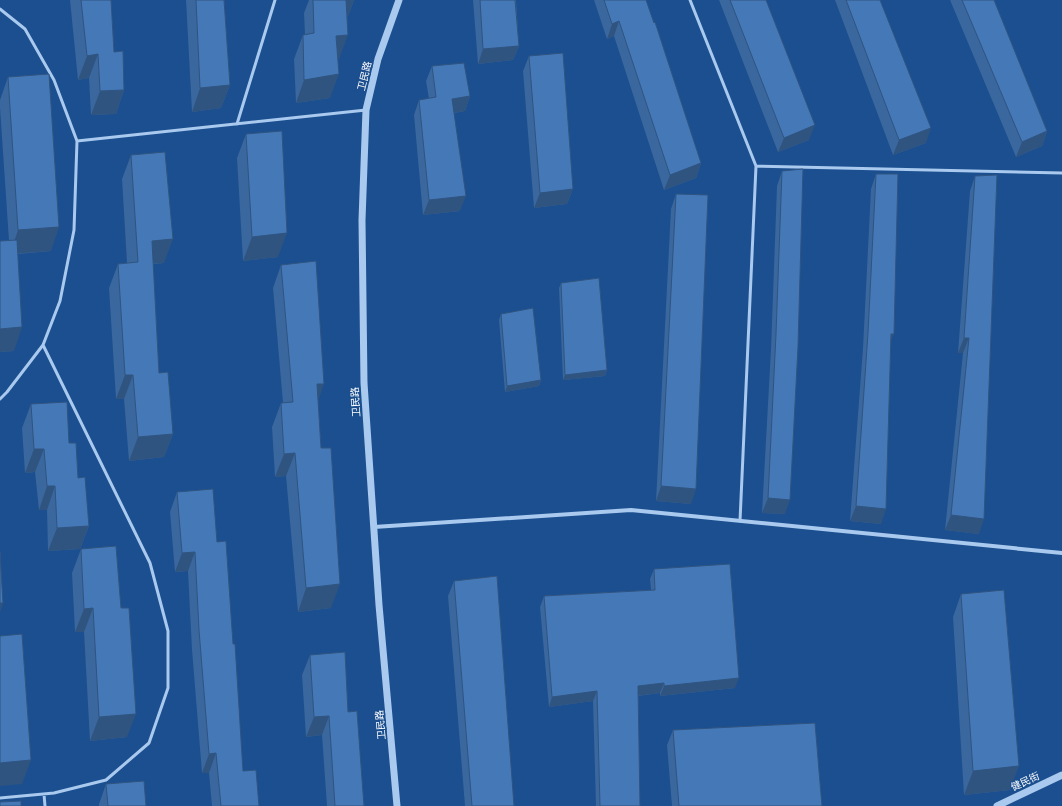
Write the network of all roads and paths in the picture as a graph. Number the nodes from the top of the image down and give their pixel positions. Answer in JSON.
{"nodes":[{"id":1,"x":276,"y":0,"type":"edge"},
{"id":2,"x":398,"y":0,"type":"edge"},
{"id":3,"x":690,"y":0,"type":"edge"},
{"id":4,"x":0,"y":9,"type":"edge"},
{"id":5,"x":366,"y":110,"type":"junction"},
{"id":6,"x":236,"y":124,"type":"junction"},
{"id":7,"x":77,"y":141,"type":"junction"},
{"id":8,"x":756,"y":166,"type":"junction"},
{"id":9,"x":1062,"y":173,"type":"edge"},
{"id":10,"x":43,"y":345,"type":"junction"},
{"id":11,"x":0,"y":399,"type":"edge"},
{"id":12,"x":740,"y":521,"type":"junction"},
{"id":13,"x":374,"y":527,"type":"junction"},
{"id":14,"x":1062,"y":553,"type":"edge"},
{"id":15,"x":1062,"y":775,"type":"edge"},
{"id":16,"x":44,"y":794,"type":"junction"},
{"id":17,"x":0,"y":798,"type":"edge"},
{"id":18,"x":46,"y":806,"type":"edge"},
{"id":19,"x":397,"y":806,"type":"edge"},
{"id":20,"x":997,"y":806,"type":"edge"}],
"edges":[{"from":1,"to":6,"type":"lane"},
{"from":2,"to":5,"type":"street","name":"卫民路"},
{"from":3,"to":8,"type":"lane"},
{"from":4,"to":7,"type":"lane"},
{"from":5,"to":6,"type":"lane"},
{"from":5,"to":13,"type":"street","name":"卫民路"},
{"from":6,"to":7,"type":"lane"},
{"from":7,"to":10,"type":"lane"},
{"from":8,"to":9,"type":"lane"},
{"from":8,"to":12,"type":"lane"},
{"from":10,"to":11,"type":"lane"},
{"from":10,"to":16,"type":"lane"},
{"from":12,"to":13,"type":"street"},
{"from":12,"to":14,"type":"street"},
{"from":13,"to":19,"type":"street","name":"卫民路"},
{"from":15,"to":20,"type":"street","name":"健民街"},
{"from":16,"to":17,"type":"lane"},
{"from":16,"to":18,"type":"lane"}]}
